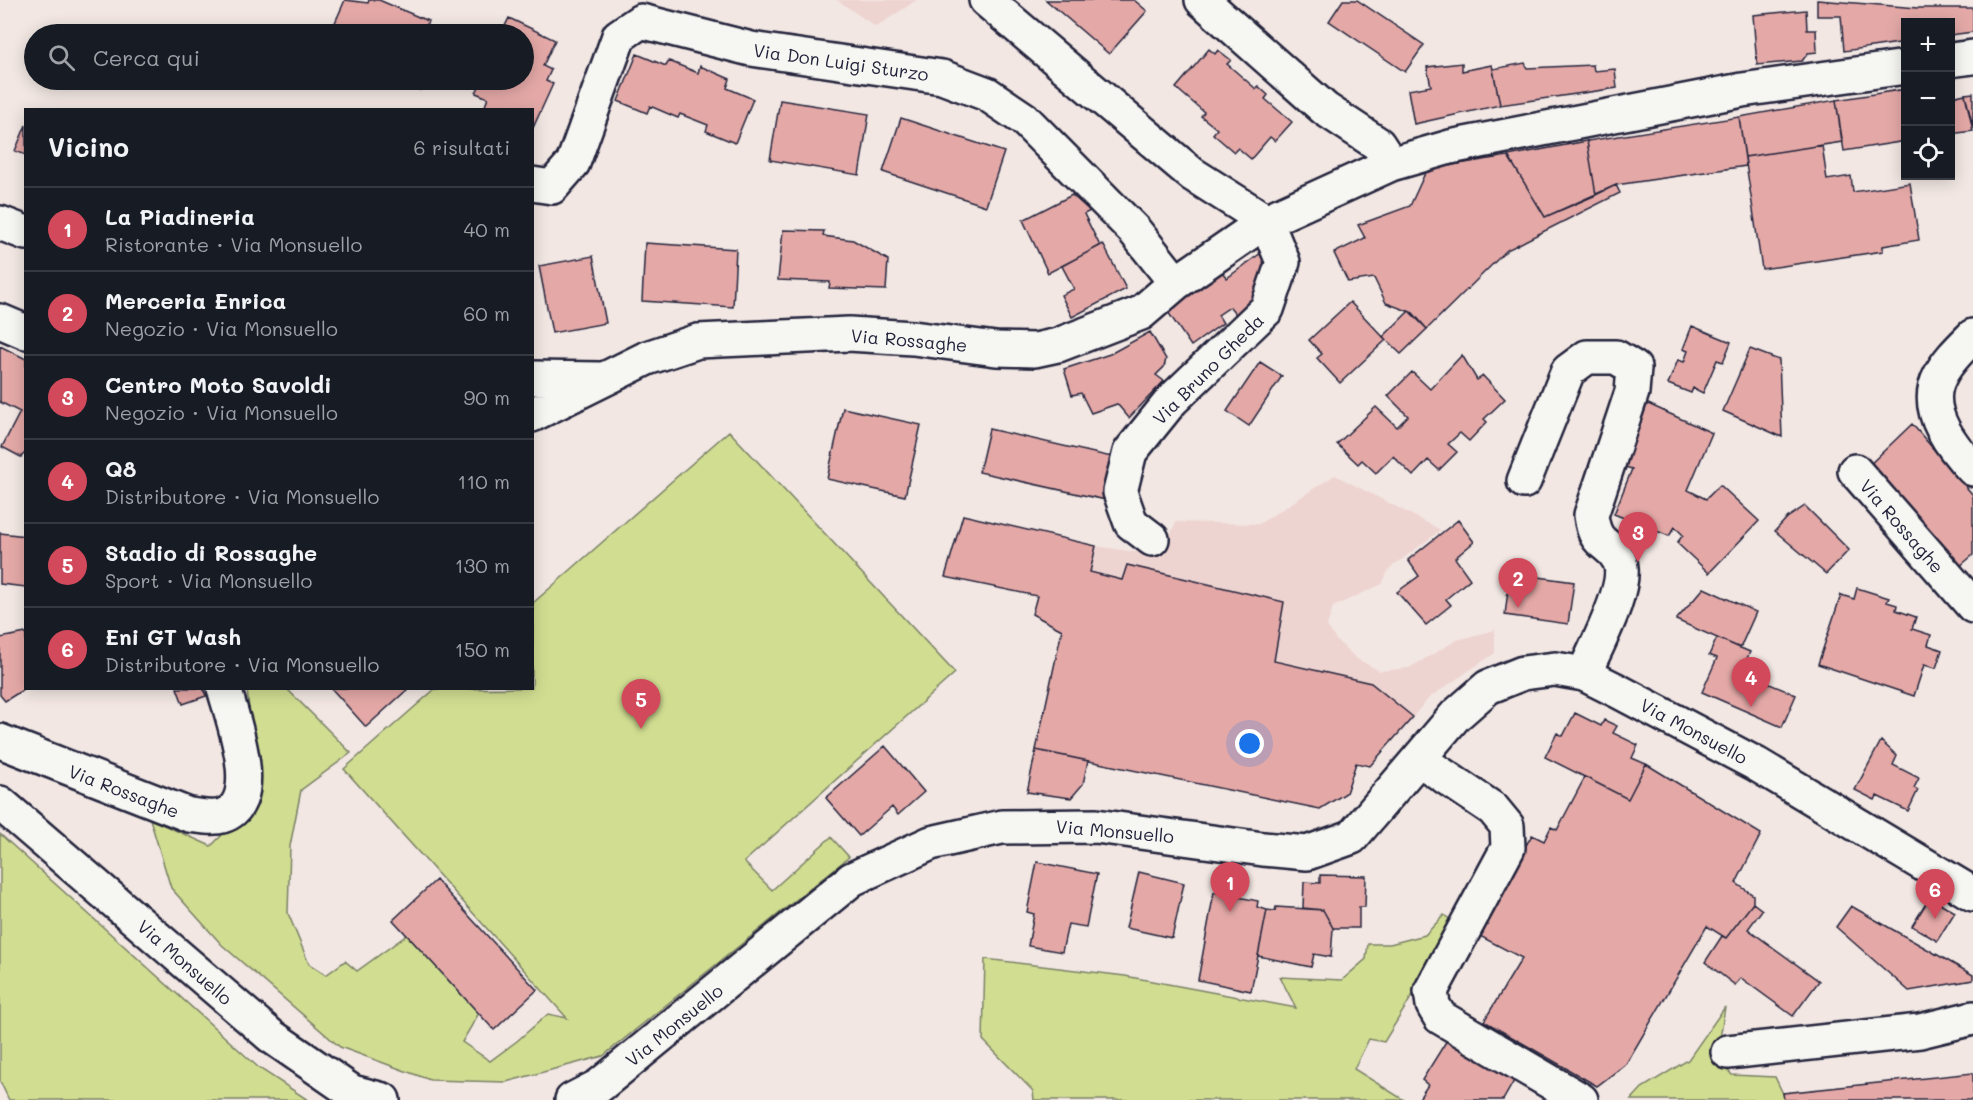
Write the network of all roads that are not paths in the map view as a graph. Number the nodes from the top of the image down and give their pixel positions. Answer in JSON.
{"nodes":[{"id":1,"x":986,"y":0,"type":"edge"},
{"id":2,"x":1202,"y":0,"type":"edge"},
{"id":3,"x":1973,"y":57,"type":"edge"},
{"id":4,"x":1955,"y":59,"type":"edge"},
{"id":5,"x":1901,"y":68,"type":"edge"},
{"id":6,"x":1391,"y":164,"type":"junction"},
{"id":7,"x":534,"y":184,"type":"edge"},
{"id":8,"x":1266,"y":221,"type":"junction"},
{"id":9,"x":0,"y":223,"type":"edge"},
{"id":10,"x":24,"y":232,"type":"edge"},
{"id":11,"x":1176,"y":284,"type":"junction"},
{"id":12,"x":0,"y":321,"type":"edge"},
{"id":13,"x":24,"y":331,"type":"edge"},
{"id":14,"x":1973,"y":336,"type":"edge"},
{"id":15,"x":534,"y":378,"type":"edge"},
{"id":16,"x":604,"y":380,"type":"junction"},
{"id":17,"x":534,"y":414,"type":"edge"},
{"id":18,"x":1973,"y":469,"type":"edge"},
{"id":19,"x":1855,"y":471,"type":"dead end"},
{"id":20,"x":1524,"y":481,"type":"dead end"},
{"id":21,"x":1152,"y":539,"type":"dead end"},
{"id":22,"x":1973,"y":606,"type":"edge"},
{"id":23,"x":1584,"y":674,"type":"junction"},
{"id":24,"x":224,"y":690,"type":"edge"},
{"id":25,"x":0,"y":741,"type":"edge"},
{"id":26,"x":1420,"y":760,"type":"junction"},
{"id":27,"x":0,"y":803,"type":"edge"},
{"id":28,"x":1973,"y":894,"type":"edge"},
{"id":29,"x":1973,"y":1017,"type":"edge"},
{"id":30,"x":1728,"y":1052,"type":"dead end"},
{"id":31,"x":383,"y":1100,"type":"edge"},
{"id":32,"x":572,"y":1100,"type":"edge"},
{"id":33,"x":1581,"y":1100,"type":"edge"}],
"edges":[{"from":1,"to":8,"type":"street"},
{"from":2,"to":6,"type":"street"},
{"from":3,"to":4,"type":"street"},
{"from":5,"to":6,"type":"street","name":"Via Rossaghe"},
{"from":6,"to":8,"type":"street","name":"Via Rossaghe"},
{"from":7,"to":11,"type":"street","name":"Via Don Luigi Sturzo"},
{"from":8,"to":11,"type":"street","name":"Via Rossaghe"},
{"from":8,"to":21,"type":"street","name":"Via Bruno Gheda"},
{"from":9,"to":10,"type":"street"},
{"from":11,"to":16,"type":"street","name":"Via Rossaghe"},
{"from":12,"to":13,"type":"street"},
{"from":14,"to":18,"type":"street"},
{"from":15,"to":16,"type":"street"},
{"from":16,"to":17,"type":"street","name":"Via Rossaghe"},
{"from":19,"to":22,"type":"street","name":"Via Rossaghe"},
{"from":20,"to":23,"type":"street"},
{"from":23,"to":26,"type":"street","name":"Via Monsuello"},
{"from":23,"to":28,"type":"street","name":"Via Monsuello"},
{"from":24,"to":25,"type":"street","name":"Via Rossaghe"},
{"from":26,"to":32,"type":"street","name":"Via Monsuello"},
{"from":26,"to":33,"type":"street"},
{"from":27,"to":31,"type":"street","name":"Via Monsuello"},
{"from":29,"to":30,"type":"street"}]}
